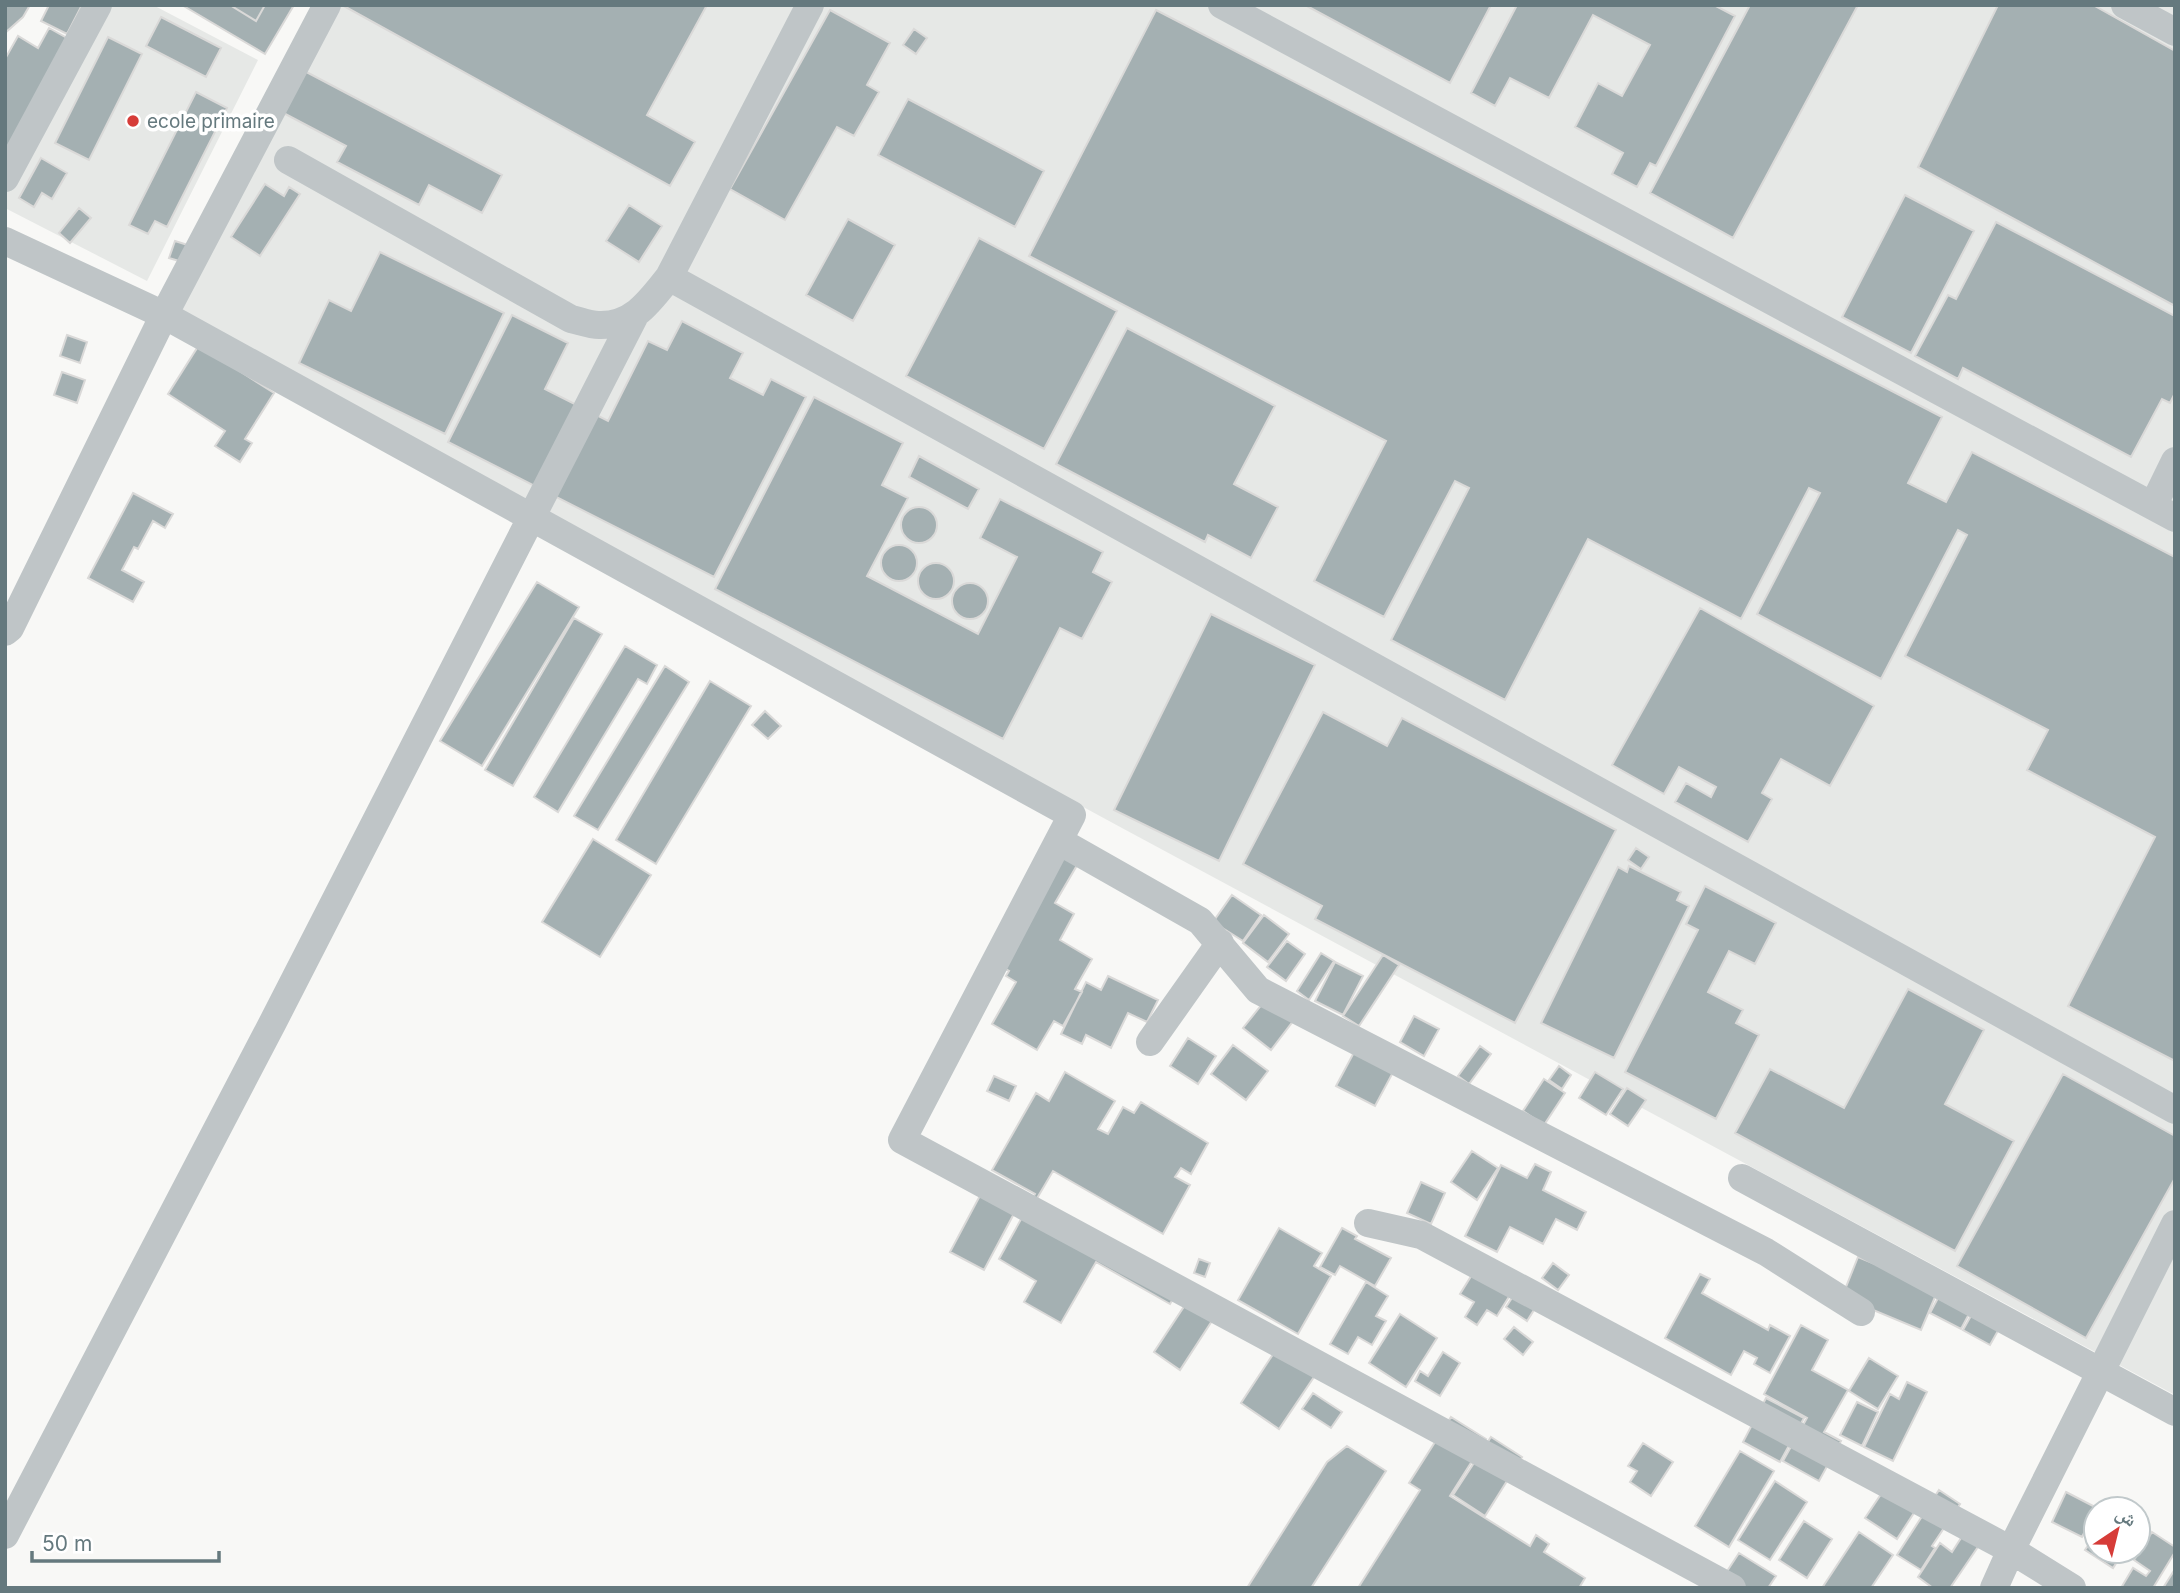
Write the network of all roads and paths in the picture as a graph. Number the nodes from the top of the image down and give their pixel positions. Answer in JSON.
{"nodes":[{"id":1,"x":98,"y":5,"type":"edge"},
{"id":2,"x":327,"y":5,"type":"edge"},
{"id":3,"x":810,"y":5,"type":"edge"},
{"id":4,"x":1222,"y":5,"type":"edge"},
{"id":5,"x":2125,"y":5,"type":"edge"},
{"id":6,"x":2175,"y":32,"type":"edge"},
{"id":7,"x":288,"y":160,"type":"dead end"},
{"id":8,"x":5,"y":178,"type":"edge"},
{"id":9,"x":5,"y":241,"type":"edge"},
{"id":10,"x":669,"y":277,"type":"junction"},
{"id":11,"x":164,"y":315,"type":"junction"},
{"id":12,"x":634,"y":317,"type":"junction"},
{"id":13,"x":2175,"y":461,"type":"edge"},
{"id":14,"x":2164,"y":512,"type":"edge"},
{"id":15,"x":533,"y":518,"type":"junction"},
{"id":16,"x":5,"y":632,"type":"edge"},
{"id":17,"x":1059,"y":841,"type":"junction"},
{"id":18,"x":1220,"y":943,"type":"junction"},
{"id":19,"x":1150,"y":1042,"type":"dead end"},
{"id":20,"x":2175,"y":1110,"type":"edge"},
{"id":21,"x":1742,"y":1178,"type":"dead end"},
{"id":22,"x":1368,"y":1223,"type":"dead end"},
{"id":23,"x":2175,"y":1224,"type":"edge"},
{"id":24,"x":1861,"y":1312,"type":"dead end"},
{"id":25,"x":2101,"y":1371,"type":"junction"},
{"id":26,"x":2175,"y":1412,"type":"edge"},
{"id":27,"x":5,"y":1535,"type":"edge"},
{"id":28,"x":2011,"y":1550,"type":"junction"},
{"id":29,"x":1732,"y":1588,"type":"edge"},
{"id":30,"x":1994,"y":1588,"type":"edge"},
{"id":31,"x":2072,"y":1588,"type":"edge"}],
"edges":[{"from":1,"to":8,"type":"street"},
{"from":2,"to":11,"type":"street"},
{"from":3,"to":10,"type":"street"},
{"from":4,"to":14,"type":"street"},
{"from":5,"to":6,"type":"street"},
{"from":7,"to":12,"type":"street"},
{"from":9,"to":11,"type":"street"},
{"from":10,"to":12,"type":"street"},
{"from":10,"to":20,"type":"street"},
{"from":11,"to":15,"type":"street"},
{"from":11,"to":16,"type":"street"},
{"from":12,"to":15,"type":"street"},
{"from":13,"to":14,"type":"street"},
{"from":15,"to":17,"type":"street"},
{"from":15,"to":27,"type":"street"},
{"from":17,"to":18,"type":"street"},
{"from":17,"to":29,"type":"street"},
{"from":18,"to":19,"type":"street"},
{"from":18,"to":24,"type":"street"},
{"from":21,"to":25,"type":"street"},
{"from":22,"to":28,"type":"street"},
{"from":23,"to":25,"type":"street"},
{"from":25,"to":26,"type":"street"},
{"from":25,"to":28,"type":"street"},
{"from":28,"to":30,"type":"street"},
{"from":28,"to":31,"type":"street"}]}
